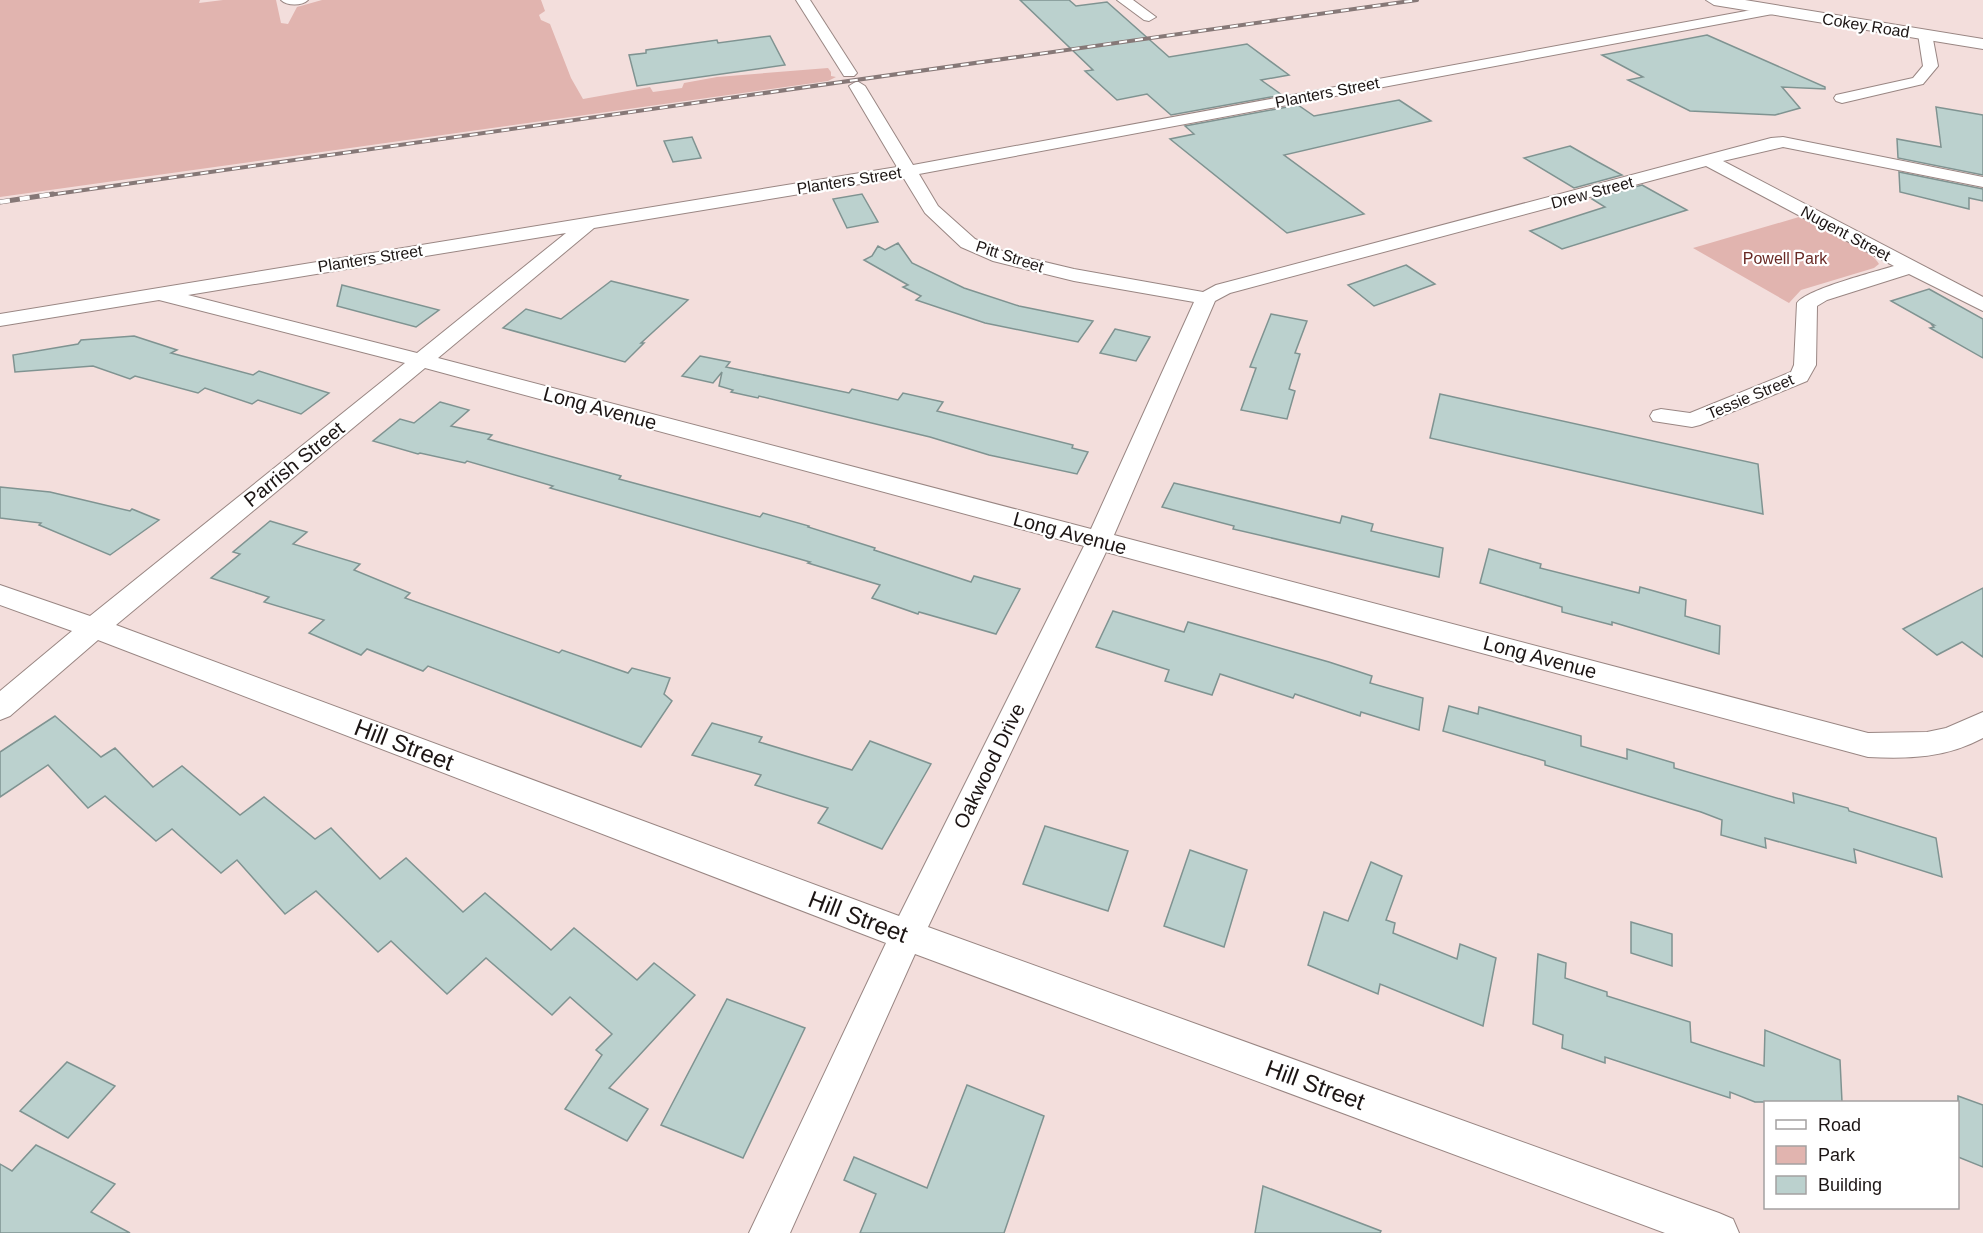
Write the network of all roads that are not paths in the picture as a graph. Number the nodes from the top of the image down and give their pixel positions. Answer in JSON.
{"nodes":[{"id":1,"x":803,"y":0,"type":"edge"},
{"id":2,"x":1124,"y":0,"type":"edge"},
{"id":3,"x":1715,"y":0,"type":"edge"},
{"id":4,"x":1773,"y":10,"type":"junction"},
{"id":5,"x":1149,"y":17,"type":"dead end"},
{"id":6,"x":1696,"y":24,"type":"junction"},
{"id":7,"x":1925,"y":34,"type":"junction"},
{"id":8,"x":1983,"y":44,"type":"edge"},
{"id":9,"x":1842,"y":98,"type":"dead end"},
{"id":10,"x":1710,"y":161,"type":"junction"},
{"id":11,"x":907,"y":171,"type":"junction"},
{"id":12,"x":1983,"y":182,"type":"edge"},
{"id":13,"x":590,"y":222,"type":"junction"},
{"id":14,"x":1911,"y":267,"type":"junction"},
{"id":15,"x":156,"y":293,"type":"junction"},
{"id":16,"x":1206,"y":298,"type":"junction"},
{"id":17,"x":1983,"y":305,"type":"edge"},
{"id":18,"x":0,"y":320,"type":"edge"},
{"id":19,"x":420,"y":360,"type":"junction"},
{"id":20,"x":1661,"y":416,"type":"dead end"},
{"id":21,"x":1099,"y":540,"type":"junction"},
{"id":22,"x":0,"y":595,"type":"edge"},
{"id":23,"x":93,"y":628,"type":"junction"},
{"id":24,"x":0,"y":708,"type":"edge"},
{"id":25,"x":1983,"y":724,"type":"edge"},
{"id":26,"x":907,"y":935,"type":"junction"},
{"id":27,"x":769,"y":1233,"type":"edge"},
{"id":28,"x":1719,"y":1233,"type":"edge"}],
"edges":[{"from":1,"to":11,"type":"street","name":"Pitt Street"},
{"from":2,"to":5,"type":"street"},
{"from":3,"to":4,"type":"street","name":"Cokey Road"},
{"from":3,"to":6,"type":"street"},
{"from":4,"to":6,"type":"street","name":"Planters Street"},
{"from":4,"to":7,"type":"street","name":"Cokey Road"},
{"from":6,"to":11,"type":"street","name":"Planters Street"},
{"from":7,"to":8,"type":"street","name":"Cokey Road"},
{"from":7,"to":9,"type":"street"},
{"from":10,"to":12,"type":"street","name":"Drew Street"},
{"from":10,"to":14,"type":"street","name":"Nugent Street"},
{"from":10,"to":16,"type":"street","name":"Drew Street"},
{"from":11,"to":13,"type":"street","name":"Planters Street"},
{"from":11,"to":16,"type":"street","name":"Pitt Street"},
{"from":13,"to":15,"type":"street","name":"Planters Street"},
{"from":13,"to":19,"type":"street","name":"Parrish Street"},
{"from":14,"to":17,"type":"street","name":"Nugent Street"},
{"from":14,"to":20,"type":"street","name":"Tessie Street"},
{"from":15,"to":18,"type":"street","name":"Planters Street"},
{"from":15,"to":19,"type":"street","name":"Long Avenue"},
{"from":16,"to":21,"type":"street","name":"Oakwood Drive"},
{"from":19,"to":21,"type":"street","name":"Long Avenue"},
{"from":19,"to":23,"type":"street","name":"Parrish Street"},
{"from":21,"to":25,"type":"street","name":"Long Avenue"},
{"from":21,"to":26,"type":"street","name":"Oakwood Drive"},
{"from":22,"to":23,"type":"street","name":"Hill Street"},
{"from":23,"to":24,"type":"street","name":"Parrish Street"},
{"from":23,"to":26,"type":"street","name":"Hill Street"},
{"from":26,"to":27,"type":"street","name":"Oakwood Drive"},
{"from":26,"to":28,"type":"street","name":"Hill Street"}]}
